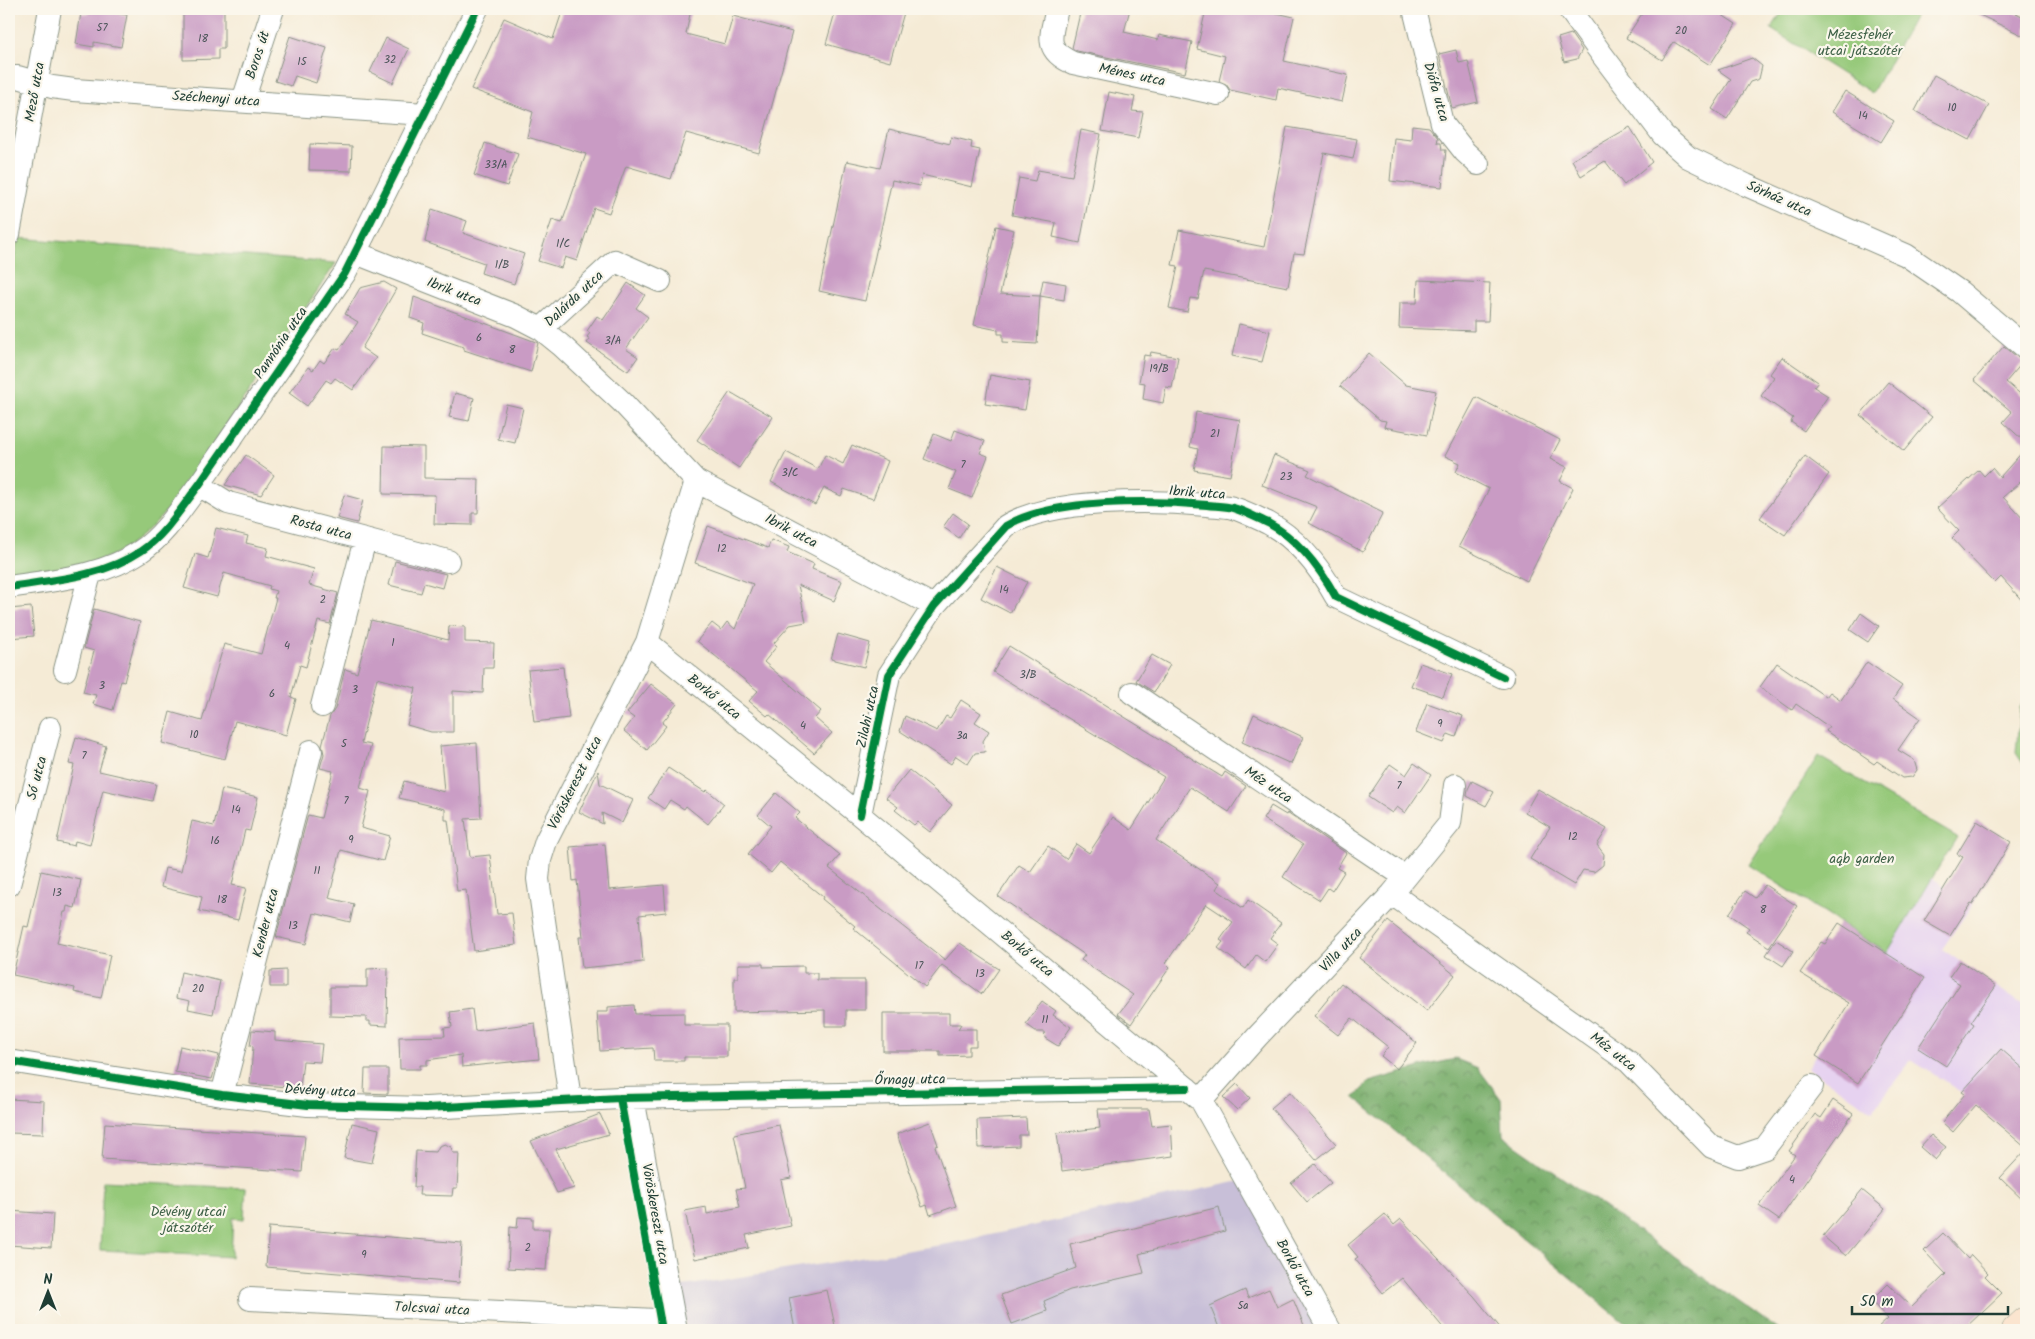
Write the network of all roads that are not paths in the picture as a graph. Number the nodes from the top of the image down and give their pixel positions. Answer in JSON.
{"nodes":[{"id":1,"x":50,"y":9,"type":"edge"},
{"id":2,"x":272,"y":9,"type":"edge"},
{"id":3,"x":477,"y":9,"type":"edge"},
{"id":4,"x":1057,"y":9,"type":"edge"},
{"id":5,"x":1414,"y":9,"type":"edge"},
{"id":6,"x":1569,"y":9,"type":"edge"},
{"id":7,"x":9,"y":77,"type":"edge"},
{"id":8,"x":37,"y":83,"type":"junction"},
{"id":9,"x":1218,"y":94,"type":"dead end"},
{"id":10,"x":243,"y":101,"type":"junction"},
{"id":11,"x":425,"y":114,"type":"junction"},
{"id":12,"x":1478,"y":164,"type":"dead end"},
{"id":13,"x":9,"y":234,"type":"edge"},
{"id":14,"x":356,"y":253,"type":"junction"},
{"id":15,"x":660,"y":281,"type":"dead end"},
{"id":16,"x":540,"y":329,"type":"junction"},
{"id":17,"x":2026,"y":348,"type":"edge"},
{"id":18,"x":696,"y":481,"type":"junction"},
{"id":19,"x":199,"y":485,"type":"junction"},
{"id":20,"x":365,"y":539,"type":"junction"},
{"id":21,"x":448,"y":561,"type":"dead end"},
{"id":22,"x":90,"y":574,"type":"junction"},
{"id":23,"x":9,"y":587,"type":"edge"},
{"id":24,"x":934,"y":606,"type":"junction"},
{"id":25,"x":647,"y":642,"type":"junction"},
{"id":26,"x":65,"y":670,"type":"dead end"},
{"id":27,"x":1502,"y":677,"type":"dead end"},
{"id":28,"x":1132,"y":693,"type":"dead end"},
{"id":29,"x":322,"y":706,"type":"dead end"},
{"id":30,"x":50,"y":728,"type":"dead end"},
{"id":31,"x":310,"y":751,"type":"dead end"},
{"id":32,"x":1455,"y":785,"type":"dead end"},
{"id":33,"x":860,"y":815,"type":"junction"},
{"id":34,"x":9,"y":885,"type":"edge"},
{"id":35,"x":1399,"y":885,"type":"junction"},
{"id":36,"x":9,"y":1061,"type":"edge"},
{"id":37,"x":1812,"y":1086,"type":"dead end"},
{"id":38,"x":1194,"y":1094,"type":"junction"},
{"id":39,"x":222,"y":1096,"type":"junction"},
{"id":40,"x":634,"y":1098,"type":"junction"},
{"id":41,"x":570,"y":1099,"type":"junction"},
{"id":42,"x":250,"y":1300,"type":"dead end"},
{"id":43,"x":2026,"y":1321,"type":"edge"},
{"id":44,"x":675,"y":1326,"type":"edge"},
{"id":45,"x":1330,"y":1330,"type":"edge"},
{"id":46,"x":2016,"y":1330,"type":"edge"}],
"edges":[{"from":1,"to":8,"type":"street","name":"Mező utca"},
{"from":2,"to":10,"type":"street","name":"Boros út"},
{"from":3,"to":11,"type":"street","name":"Pannónia utca"},
{"from":4,"to":9,"type":"street","name":"Ménes utca"},
{"from":5,"to":12,"type":"street","name":"Diófa utca"},
{"from":6,"to":17,"type":"street","name":"Sörház utca"},
{"from":7,"to":8,"type":"street","name":"Széchenyi utca"},
{"from":8,"to":10,"type":"street","name":"Széchenyi utca"},
{"from":8,"to":13,"type":"street","name":"Mező utca"},
{"from":10,"to":11,"type":"street","name":"Széchenyi utca"},
{"from":11,"to":14,"type":"street","name":"Pannónia utca"},
{"from":14,"to":16,"type":"street","name":"Ibrik utca"},
{"from":14,"to":19,"type":"street","name":"Pannónia utca"},
{"from":15,"to":16,"type":"street","name":"Dalárda utca"},
{"from":16,"to":18,"type":"street","name":"Ibrik utca"},
{"from":18,"to":24,"type":"street","name":"Ibrik utca"},
{"from":18,"to":25,"type":"street","name":"Vöröskereszt utca"},
{"from":19,"to":20,"type":"street","name":"Rosta utca"},
{"from":19,"to":22,"type":"street","name":"Pannónia utca"},
{"from":20,"to":21,"type":"street","name":"Rosta utca"},
{"from":20,"to":29,"type":"street"},
{"from":22,"to":23,"type":"street","name":"Pannónia utca"},
{"from":22,"to":26,"type":"street"},
{"from":24,"to":27,"type":"street","name":"Ibrik utca"},
{"from":24,"to":33,"type":"street","name":"Zilahi utca"},
{"from":25,"to":33,"type":"street","name":"Borkő utca"},
{"from":25,"to":41,"type":"street","name":"Vöröskereszt utca"},
{"from":28,"to":35,"type":"street","name":"Méz utca"},
{"from":30,"to":34,"type":"street","name":"Só utca"},
{"from":31,"to":39,"type":"street","name":"Kender utca"},
{"from":32,"to":35,"type":"street","name":"Villa utca"},
{"from":33,"to":38,"type":"street","name":"Borkő utca"},
{"from":35,"to":37,"type":"street","name":"Méz utca"},
{"from":35,"to":38,"type":"street","name":"Villa utca"},
{"from":36,"to":39,"type":"street","name":"Dévény utca"},
{"from":38,"to":40,"type":"street","name":"Őrnagy utca"},
{"from":38,"to":45,"type":"street","name":"Borkő utca"},
{"from":39,"to":41,"type":"street","name":"Dévény utca"},
{"from":40,"to":41,"type":"street","name":"Dévény utca"},
{"from":40,"to":44,"type":"street","name":"Vöröskereszt utca"},
{"from":42,"to":44,"type":"street","name":"Tolcsvai utca"},
{"from":43,"to":46,"type":"main road"}]}
